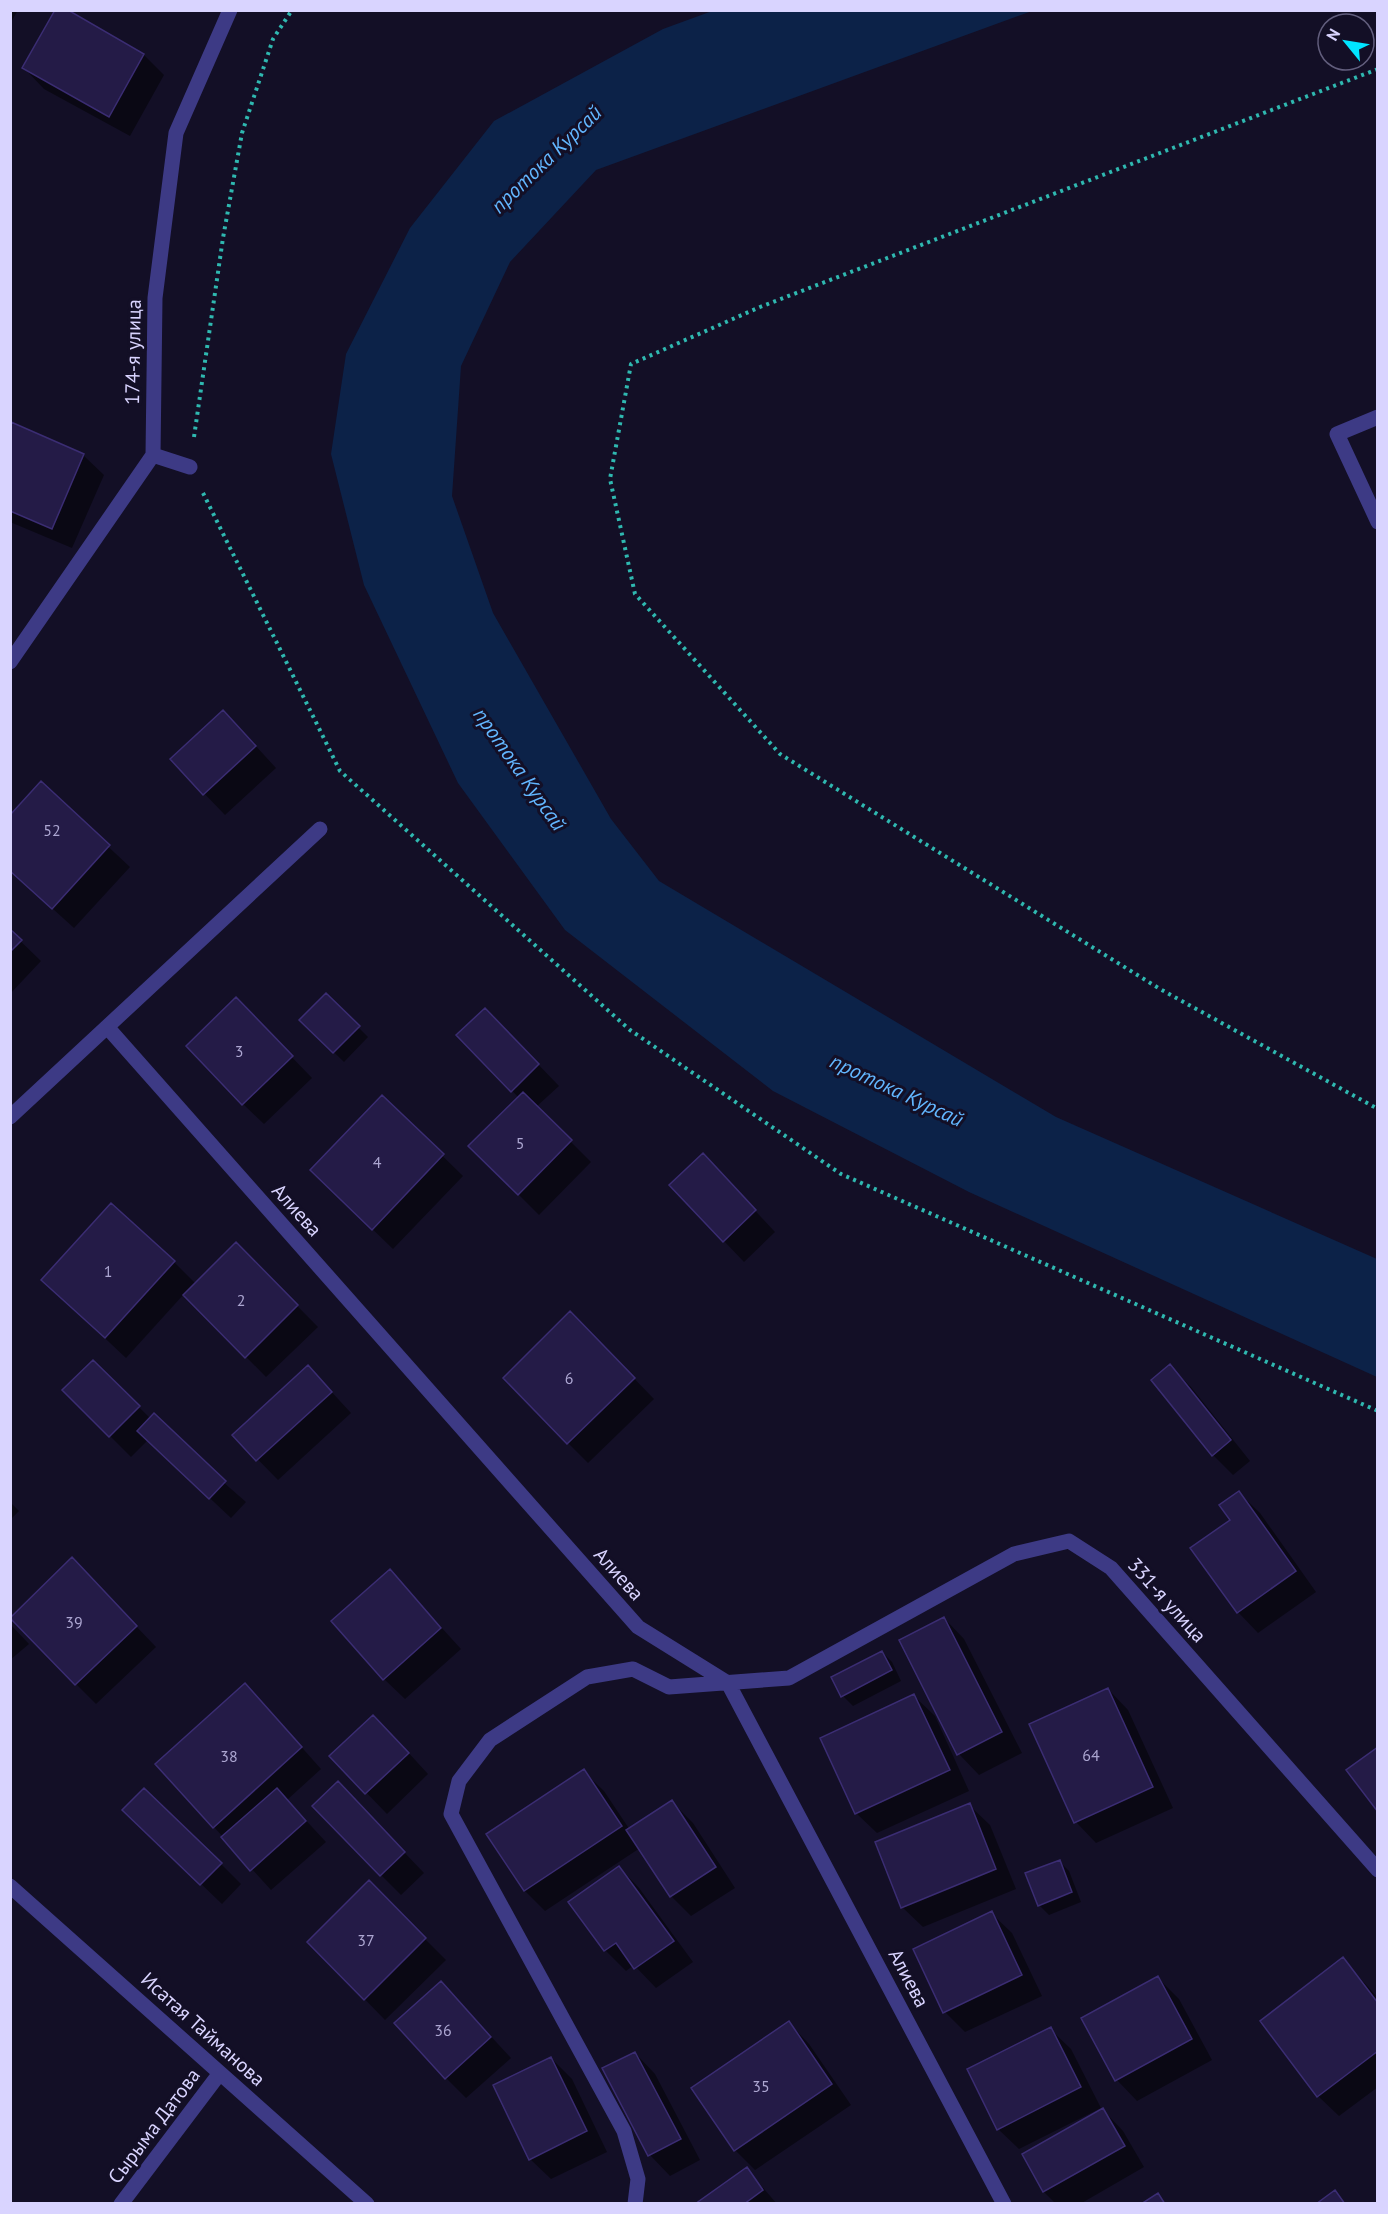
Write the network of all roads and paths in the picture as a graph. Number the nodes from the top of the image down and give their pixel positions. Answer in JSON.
{"nodes":[{"id":1,"x":230,"y":10,"type":"edge"},
{"id":2,"x":292,"y":10,"type":"edge"},
{"id":3,"x":1377,"y":69,"type":"edge"},
{"id":4,"x":1377,"y":417,"type":"edge"},
{"id":5,"x":153,"y":455,"type":"junction"},
{"id":6,"x":190,"y":467,"type":"junction"},
{"id":7,"x":1377,"y":522,"type":"edge"},
{"id":8,"x":10,"y":662,"type":"edge"},
{"id":9,"x":320,"y":829,"type":"dead end"},
{"id":10,"x":108,"y":1028,"type":"junction"},
{"id":11,"x":1377,"y":1109,"type":"edge"},
{"id":12,"x":10,"y":1117,"type":"edge"},
{"id":13,"x":1377,"y":1411,"type":"edge"},
{"id":14,"x":728,"y":1683,"type":"junction"},
{"id":15,"x":1377,"y":1870,"type":"edge"},
{"id":16,"x":10,"y":1886,"type":"edge"},
{"id":17,"x":220,"y":2073,"type":"junction"},
{"id":18,"x":121,"y":2204,"type":"edge"},
{"id":19,"x":367,"y":2204,"type":"edge"},
{"id":20,"x":635,"y":2204,"type":"edge"},
{"id":21,"x":1004,"y":2204,"type":"edge"}],
"edges":[{"from":1,"to":5,"type":"street","name":"174-я улица"},
{"from":2,"to":6,"type":"path"},
{"from":3,"to":11,"type":"path"},
{"from":4,"to":7,"type":"street"},
{"from":5,"to":6,"type":"street"},
{"from":5,"to":8,"type":"street"},
{"from":6,"to":13,"type":"path"},
{"from":9,"to":10,"type":"street"},
{"from":10,"to":12,"type":"street"},
{"from":10,"to":14,"type":"street","name":"Алиева"},
{"from":14,"to":15,"type":"street","name":"331-я улица"},
{"from":14,"to":20,"type":"street","name":"331-я улица"},
{"from":14,"to":21,"type":"street","name":"Алиева"},
{"from":16,"to":17,"type":"street","name":"Исатая Тайманова"},
{"from":17,"to":18,"type":"street","name":"Сырыма Датова"},
{"from":17,"to":19,"type":"street","name":"Исатая Тайманова"}]}
